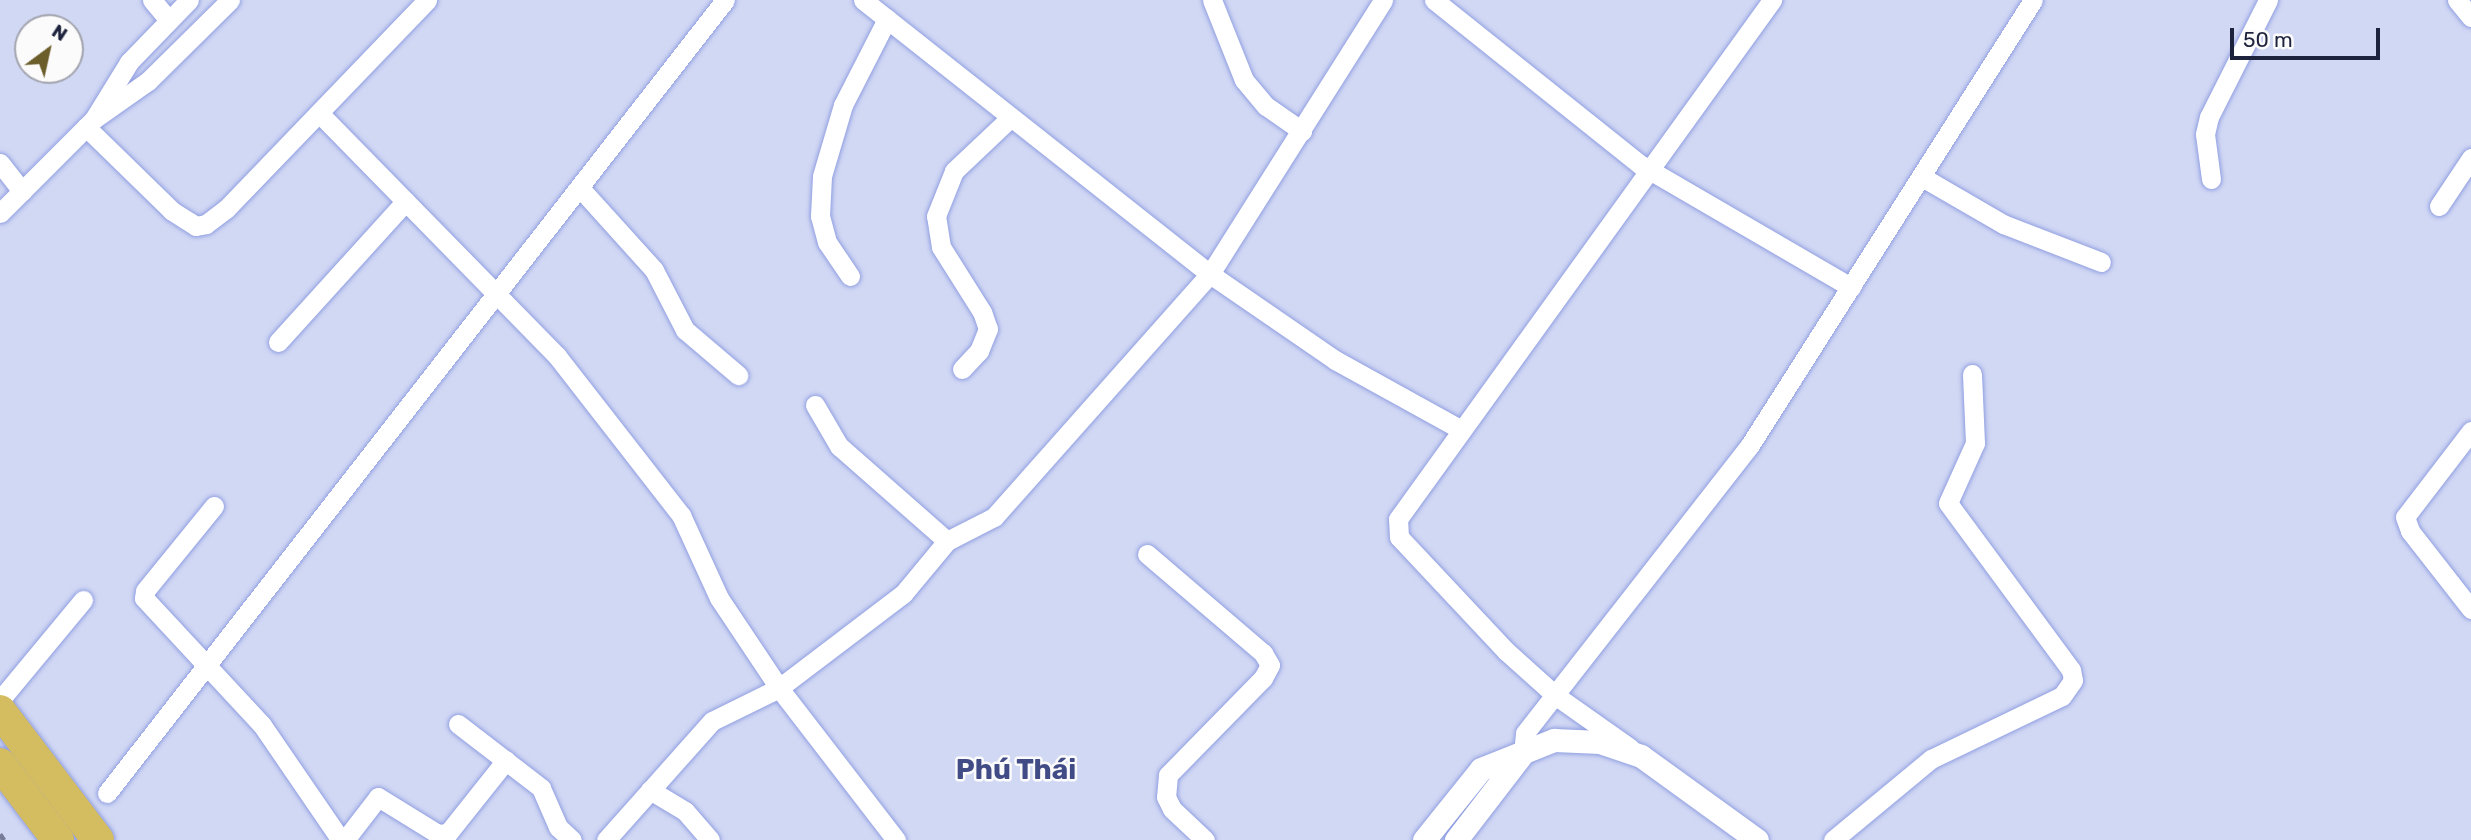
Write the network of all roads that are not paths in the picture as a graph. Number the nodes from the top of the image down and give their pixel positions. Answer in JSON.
{"nodes":[{"id":1,"x":152,"y":0,"type":"edge"},
{"id":2,"x":189,"y":0,"type":"edge"},
{"id":3,"x":230,"y":0,"type":"edge"},
{"id":4,"x":427,"y":0,"type":"edge"},
{"id":5,"x":725,"y":0,"type":"edge"},
{"id":6,"x":863,"y":0,"type":"edge"},
{"id":7,"x":1212,"y":0,"type":"edge"},
{"id":8,"x":1383,"y":0,"type":"edge"},
{"id":9,"x":1434,"y":0,"type":"edge"},
{"id":10,"x":1772,"y":0,"type":"edge"},
{"id":11,"x":2033,"y":0,"type":"edge"},
{"id":12,"x":2268,"y":0,"type":"edge"},
{"id":13,"x":2458,"y":0,"type":"edge"},
{"id":14,"x":2471,"y":17,"type":"edge"},
{"id":15,"x":887,"y":19,"type":"junction"},
{"id":16,"x":169,"y":20,"type":"junction"},
{"id":17,"x":319,"y":113,"type":"junction"},
{"id":18,"x":1010,"y":118,"type":"junction"},
{"id":19,"x":90,"y":123,"type":"junction"},
{"id":20,"x":1302,"y":131,"type":"junction"},
{"id":21,"x":2471,"y":159,"type":"edge"},
{"id":22,"x":0,"y":163,"type":"edge"},
{"id":23,"x":1650,"y":169,"type":"junction"},
{"id":24,"x":1922,"y":177,"type":"junction"},
{"id":25,"x":2211,"y":179,"type":"dead end"},
{"id":26,"x":580,"y":188,"type":"junction"},
{"id":27,"x":22,"y":191,"type":"junction"},
{"id":28,"x":406,"y":201,"type":"junction"},
{"id":29,"x":2440,"y":206,"type":"dead end"},
{"id":30,"x":0,"y":213,"type":"edge"},
{"id":31,"x":2101,"y":262,"type":"dead end"},
{"id":32,"x":1210,"y":274,"type":"junction"},
{"id":33,"x":850,"y":276,"type":"dead end"},
{"id":34,"x":1851,"y":287,"type":"junction"},
{"id":35,"x":498,"y":295,"type":"junction"},
{"id":36,"x":278,"y":342,"type":"dead end"},
{"id":37,"x":962,"y":369,"type":"dead end"},
{"id":38,"x":1972,"y":374,"type":"dead end"},
{"id":39,"x":738,"y":375,"type":"dead end"},
{"id":40,"x":815,"y":405,"type":"dead end"},
{"id":41,"x":1460,"y":429,"type":"junction"},
{"id":42,"x":2471,"y":431,"type":"edge"},
{"id":43,"x":214,"y":506,"type":"dead end"},
{"id":44,"x":947,"y":541,"type":"junction"},
{"id":45,"x":1147,"y":554,"type":"dead end"},
{"id":46,"x":83,"y":600,"type":"dead end"},
{"id":47,"x":2471,"y":609,"type":"edge"},
{"id":48,"x":206,"y":664,"type":"junction"},
{"id":49,"x":779,"y":688,"type":"junction"},
{"id":50,"x":1555,"y":695,"type":"junction"},
{"id":51,"x":0,"y":700,"type":"edge"},
{"id":52,"x":0,"y":711,"type":"edge"},
{"id":53,"x":458,"y":724,"type":"dead end"},
{"id":54,"x":1523,"y":753,"type":"junction"},
{"id":55,"x":1641,"y":756,"type":"junction"},
{"id":56,"x":506,"y":760,"type":"junction"},
{"id":57,"x":0,"y":764,"type":"edge"},
{"id":58,"x":650,"y":790,"type":"junction"},
{"id":59,"x":107,"y":793,"type":"dead end"},
{"id":60,"x":58,"y":840,"type":"edge"},
{"id":61,"x":97,"y":840,"type":"edge"},
{"id":62,"x":572,"y":840,"type":"edge"},
{"id":63,"x":606,"y":840,"type":"edge"},
{"id":64,"x":710,"y":840,"type":"edge"},
{"id":65,"x":896,"y":840,"type":"edge"},
{"id":66,"x":1205,"y":840,"type":"edge"},
{"id":67,"x":1424,"y":840,"type":"edge"},
{"id":68,"x":1456,"y":840,"type":"edge"},
{"id":69,"x":1757,"y":840,"type":"edge"},
{"id":70,"x":1833,"y":840,"type":"edge"}],
"edges":[{"from":1,"to":16,"type":"street"},
{"from":2,"to":16,"type":"street"},
{"from":3,"to":19,"type":"street"},
{"from":4,"to":17,"type":"street"},
{"from":5,"to":26,"type":"street"},
{"from":6,"to":15,"type":"street"},
{"from":7,"to":20,"type":"street"},
{"from":8,"to":20,"type":"street"},
{"from":9,"to":23,"type":"street"},
{"from":10,"to":23,"type":"street"},
{"from":11,"to":24,"type":"street"},
{"from":12,"to":25,"type":"street"},
{"from":13,"to":14,"type":"street"},
{"from":15,"to":18,"type":"street"},
{"from":15,"to":33,"type":"street"},
{"from":16,"to":19,"type":"street"},
{"from":17,"to":19,"type":"street"},
{"from":17,"to":28,"type":"street"},
{"from":18,"to":32,"type":"street"},
{"from":18,"to":37,"type":"street"},
{"from":19,"to":27,"type":"street"},
{"from":20,"to":32,"type":"street"},
{"from":21,"to":29,"type":"street"},
{"from":22,"to":27,"type":"street"},
{"from":23,"to":34,"type":"street"},
{"from":23,"to":41,"type":"street"},
{"from":24,"to":31,"type":"street"},
{"from":24,"to":34,"type":"street"},
{"from":26,"to":35,"type":"street"},
{"from":26,"to":39,"type":"street"},
{"from":27,"to":30,"type":"street"},
{"from":28,"to":35,"type":"street"},
{"from":28,"to":36,"type":"street"},
{"from":32,"to":41,"type":"street"},
{"from":32,"to":44,"type":"street"},
{"from":34,"to":50,"type":"street"},
{"from":35,"to":48,"type":"street"},
{"from":35,"to":49,"type":"street"},
{"from":38,"to":70,"type":"street"},
{"from":40,"to":44,"type":"street"},
{"from":41,"to":50,"type":"street"},
{"from":42,"to":47,"type":"street"},
{"from":43,"to":48,"type":"street"},
{"from":44,"to":49,"type":"street"},
{"from":45,"to":66,"type":"street"},
{"from":46,"to":51,"type":"street"},
{"from":48,"to":56,"type":"street"},
{"from":48,"to":59,"type":"street"},
{"from":49,"to":58,"type":"street"},
{"from":49,"to":65,"type":"street"},
{"from":50,"to":54,"type":"street"},
{"from":50,"to":55,"type":"street"},
{"from":52,"to":61,"type":"highway"},
{"from":53,"to":56,"type":"street"},
{"from":54,"to":55,"type":"street"},
{"from":54,"to":67,"type":"street"},
{"from":54,"to":68,"type":"street"},
{"from":55,"to":69,"type":"street"},
{"from":56,"to":62,"type":"street"},
{"from":57,"to":60,"type":"highway"},
{"from":58,"to":63,"type":"street"},
{"from":58,"to":64,"type":"street"}]}
